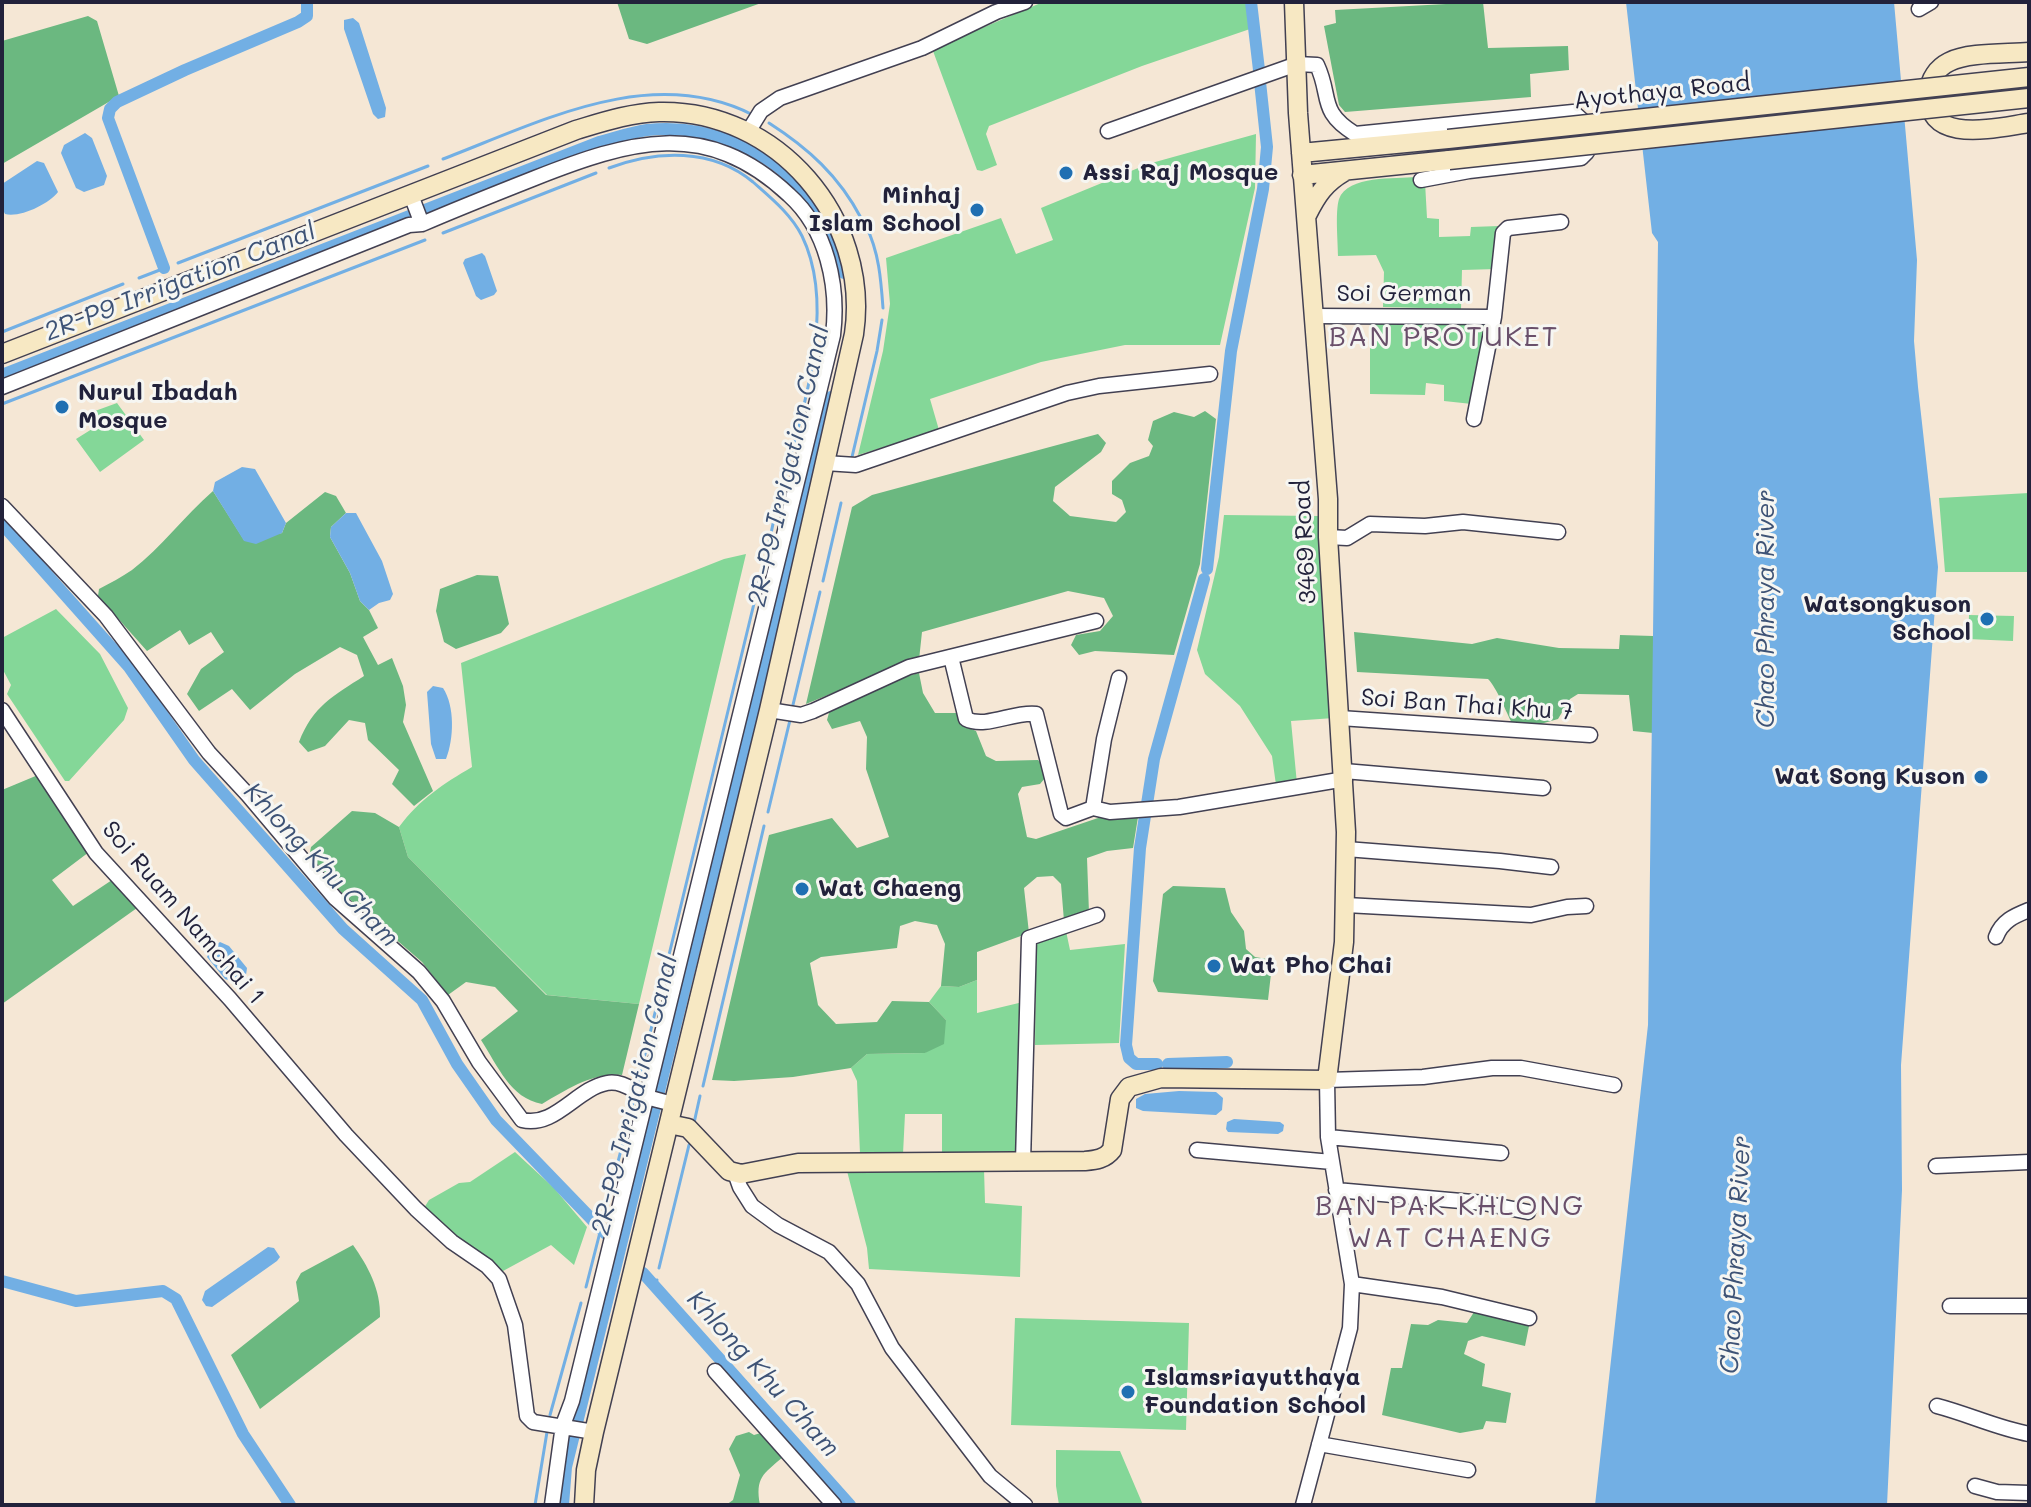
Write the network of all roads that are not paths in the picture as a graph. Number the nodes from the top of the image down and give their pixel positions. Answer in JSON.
{"nodes":[{"id":1,"x":1025,"y":2,"type":"edge"},
{"id":2,"x":1294,"y":2,"type":"edge"},
{"id":3,"x":2029,"y":52,"type":"edge"},
{"id":4,"x":2029,"y":62,"type":"edge"},
{"id":5,"x":1297,"y":64,"type":"junction"},
{"id":6,"x":2029,"y":77,"type":"edge"},
{"id":7,"x":2029,"y":98,"type":"edge"},
{"id":8,"x":1298,"y":113,"type":"junction"},
{"id":9,"x":2029,"y":113,"type":"edge"},
{"id":10,"x":2029,"y":123,"type":"edge"},
{"id":11,"x":1108,"y":131,"type":"dead end"},
{"id":12,"x":748,"y":132,"type":"junction"},
{"id":13,"x":1343,"y":150,"type":"junction"},
{"id":14,"x":1301,"y":153,"type":"junction"},
{"id":15,"x":1347,"y":171,"type":"junction"},
{"id":16,"x":1302,"y":175,"type":"junction"},
{"id":17,"x":1421,"y":180,"type":"dead end"},
{"id":18,"x":412,"y":198,"type":"junction"},
{"id":19,"x":1305,"y":218,"type":"junction"},
{"id":20,"x":421,"y":221,"type":"junction"},
{"id":21,"x":1561,"y":222,"type":"dead end"},
{"id":22,"x":1313,"y":316,"type":"junction"},
{"id":23,"x":1494,"y":317,"type":"junction"},
{"id":24,"x":2,"y":354,"type":"edge"},
{"id":25,"x":1210,"y":374,"type":"dead end"},
{"id":26,"x":2,"y":387,"type":"edge"},
{"id":27,"x":1474,"y":419,"type":"dead end"},
{"id":28,"x":825,"y":463,"type":"junction"},
{"id":29,"x":2,"y":506,"type":"edge"},
{"id":30,"x":1558,"y":532,"type":"dead end"},
{"id":31,"x":1328,"y":537,"type":"junction"},
{"id":32,"x":779,"y":553,"type":"junction"},
{"id":33,"x":798,"y":556,"type":"junction"},
{"id":34,"x":1096,"y":621,"type":"dead end"},
{"id":35,"x":951,"y":657,"type":"junction"},
{"id":36,"x":1119,"y":678,"type":"dead end"},
{"id":37,"x":2,"y":710,"type":"edge"},
{"id":38,"x":769,"y":710,"type":"junction"},
{"id":39,"x":1340,"y":718,"type":"junction"},
{"id":40,"x":1590,"y":735,"type":"dead end"},
{"id":41,"x":1345,"y":775,"type":"junction"},
{"id":42,"x":1543,"y":788,"type":"dead end"},
{"id":43,"x":1093,"y":808,"type":"junction"},
{"id":44,"x":1346,"y":849,"type":"junction"},
{"id":45,"x":1551,"y":867,"type":"dead end"},
{"id":46,"x":1346,"y":905,"type":"junction"},
{"id":47,"x":1586,"y":906,"type":"dead end"},
{"id":48,"x":2029,"y":910,"type":"edge"},
{"id":49,"x":1097,"y":915,"type":"dead end"},
{"id":50,"x":1996,"y":937,"type":"dead end"},
{"id":51,"x":1327,"y":1080,"type":"junction"},
{"id":52,"x":1614,"y":1085,"type":"dead end"},
{"id":53,"x":648,"y":1097,"type":"junction"},
{"id":54,"x":670,"y":1103,"type":"junction"},
{"id":55,"x":669,"y":1124,"type":"junction"},
{"id":56,"x":1328,"y":1137,"type":"junction"},
{"id":57,"x":1197,"y":1150,"type":"dead end"},
{"id":58,"x":1501,"y":1153,"type":"dead end"},
{"id":59,"x":1023,"y":1162,"type":"junction"},
{"id":60,"x":1332,"y":1162,"type":"junction"},
{"id":61,"x":2029,"y":1162,"type":"edge"},
{"id":62,"x":1936,"y":1166,"type":"dead end"},
{"id":63,"x":735,"y":1173,"type":"junction"},
{"id":64,"x":1336,"y":1190,"type":"junction"},
{"id":65,"x":1528,"y":1212,"type":"dead end"},
{"id":66,"x":1352,"y":1284,"type":"junction"},
{"id":67,"x":1950,"y":1306,"type":"dead end"},
{"id":68,"x":2029,"y":1306,"type":"edge"},
{"id":69,"x":1529,"y":1318,"type":"dead end"},
{"id":70,"x":715,"y":1371,"type":"dead end"},
{"id":71,"x":1937,"y":1406,"type":"dead end"},
{"id":72,"x":564,"y":1425,"type":"junction"},
{"id":73,"x":590,"y":1431,"type":"junction"},
{"id":74,"x":2029,"y":1434,"type":"edge"},
{"id":75,"x":1319,"y":1444,"type":"junction"},
{"id":76,"x":1468,"y":1470,"type":"dead end"},
{"id":77,"x":1975,"y":1486,"type":"dead end"},
{"id":78,"x":2029,"y":1493,"type":"edge"},
{"id":79,"x":552,"y":1505,"type":"edge"},
{"id":80,"x":584,"y":1505,"type":"edge"},
{"id":81,"x":834,"y":1505,"type":"edge"},
{"id":82,"x":1025,"y":1505,"type":"edge"},
{"id":83,"x":1303,"y":1505,"type":"edge"}],
"edges":[{"from":1,"to":12,"type":"street"},
{"from":2,"to":5,"type":"street","name":"3469 Road"},
{"from":3,"to":10,"type":"street"},
{"from":4,"to":9,"type":"street"},
{"from":5,"to":8,"type":"street","name":"3469 Road"},
{"from":5,"to":11,"type":"street"},
{"from":5,"to":17,"type":"street"},
{"from":6,"to":13,"type":"street","name":"Ayothaya Road","bridge":true},
{"from":7,"to":15,"type":"street","name":"Ayothaya Road","bridge":true},
{"from":8,"to":13,"type":"street"},
{"from":8,"to":14,"type":"street","name":"3469 Road"},
{"from":12,"to":18,"type":"street"},
{"from":12,"to":28,"type":"street"},
{"from":13,"to":14,"type":"street","name":"Ayothaya Road"},
{"from":14,"to":16,"type":"street","name":"3469 Road"},
{"from":15,"to":16,"type":"street","name":"Ayothaya Road"},
{"from":15,"to":19,"type":"street"},
{"from":16,"to":19,"type":"street","name":"3469 Road"},
{"from":18,"to":20,"type":"street"},
{"from":18,"to":24,"type":"street"},
{"from":19,"to":22,"type":"street","name":"3469 Road"},
{"from":20,"to":26,"type":"street"},
{"from":20,"to":32,"type":"street"},
{"from":21,"to":23,"type":"street"},
{"from":22,"to":23,"type":"street","name":"Soi German"},
{"from":22,"to":31,"type":"street","name":"3469 Road"},
{"from":23,"to":27,"type":"street"},
{"from":25,"to":28,"type":"street"},
{"from":28,"to":33,"type":"street"},
{"from":29,"to":53,"type":"street"},
{"from":30,"to":31,"type":"street"},
{"from":31,"to":39,"type":"street","name":"3469 Road"},
{"from":32,"to":33,"type":"street"},
{"from":32,"to":53,"type":"street"},
{"from":33,"to":38,"type":"street"},
{"from":34,"to":35,"type":"street"},
{"from":35,"to":38,"type":"street"},
{"from":35,"to":43,"type":"street"},
{"from":36,"to":43,"type":"street"},
{"from":37,"to":72,"type":"street","name":"Soi Ruam Namchai 1"},
{"from":38,"to":54,"type":"street"},
{"from":39,"to":40,"type":"street","name":"Soi Ban Thai Khu 7"},
{"from":39,"to":41,"type":"street","name":"3469 Road"},
{"from":41,"to":42,"type":"street"},
{"from":41,"to":43,"type":"street"},
{"from":41,"to":44,"type":"street","name":"3469 Road"},
{"from":44,"to":45,"type":"street"},
{"from":44,"to":46,"type":"street","name":"3469 Road"},
{"from":46,"to":47,"type":"street"},
{"from":46,"to":51,"type":"street","name":"3469 Road"},
{"from":48,"to":50,"type":"street"},
{"from":49,"to":59,"type":"street"},
{"from":51,"to":52,"type":"street"},
{"from":51,"to":56,"type":"street"},
{"from":51,"to":59,"type":"street"},
{"from":53,"to":54,"type":"street"},
{"from":53,"to":72,"type":"street"},
{"from":54,"to":55,"type":"street"},
{"from":55,"to":63,"type":"street"},
{"from":55,"to":73,"type":"street"},
{"from":56,"to":58,"type":"street"},
{"from":56,"to":60,"type":"street"},
{"from":57,"to":60,"type":"street"},
{"from":59,"to":63,"type":"street"},
{"from":60,"to":64,"type":"street"},
{"from":61,"to":62,"type":"street"},
{"from":63,"to":82,"type":"street"},
{"from":64,"to":65,"type":"street"},
{"from":64,"to":66,"type":"street"},
{"from":66,"to":69,"type":"street"},
{"from":66,"to":75,"type":"street"},
{"from":67,"to":68,"type":"street"},
{"from":70,"to":81,"type":"street"},
{"from":71,"to":74,"type":"street"},
{"from":72,"to":73,"type":"street","name":"Soi Ruam Namchai 1"},
{"from":72,"to":79,"type":"street"},
{"from":73,"to":80,"type":"street"},
{"from":75,"to":76,"type":"street"},
{"from":75,"to":83,"type":"street"},
{"from":77,"to":78,"type":"street"}]}
